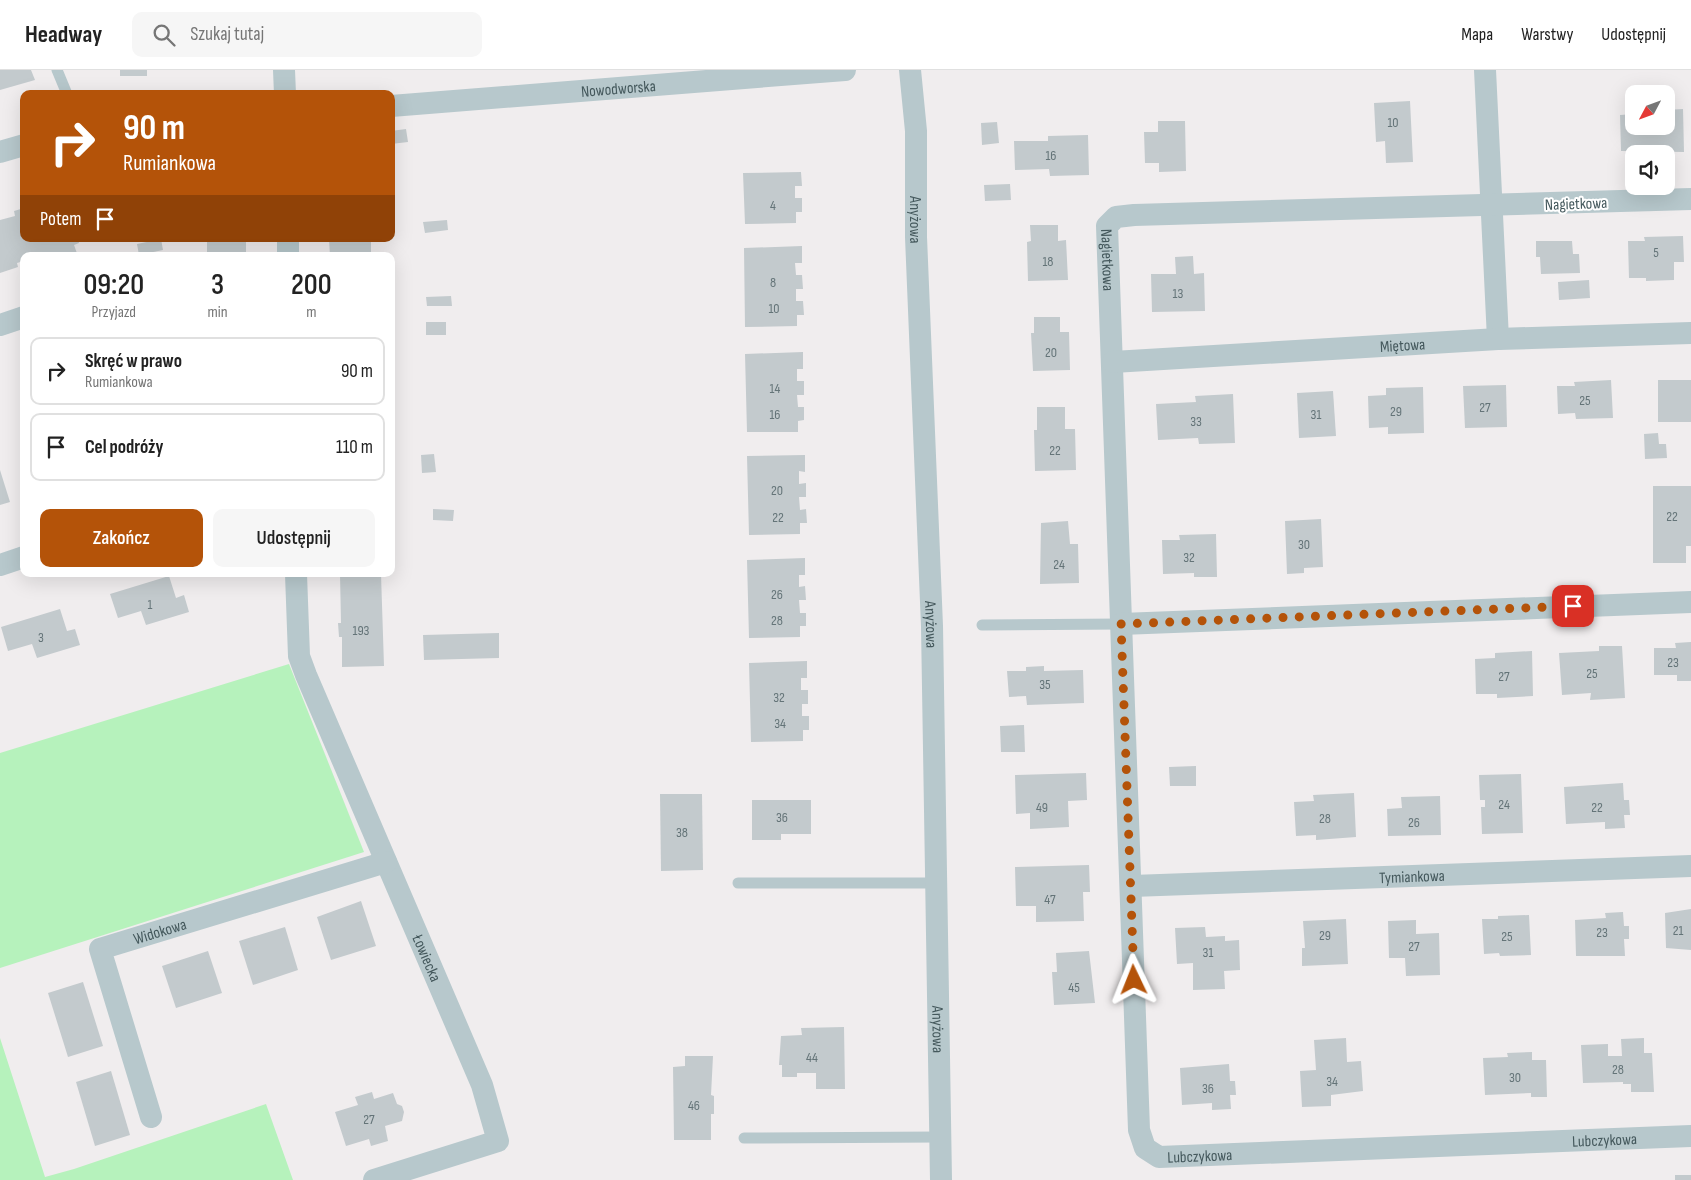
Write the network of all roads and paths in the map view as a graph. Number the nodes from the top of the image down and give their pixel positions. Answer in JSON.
{"nodes":[{"id":1,"x":57,"y":70,"type":"edge"},
{"id":2,"x":284,"y":70,"type":"edge"},
{"id":3,"x":845,"y":70,"type":"edge"},
{"id":4,"x":910,"y":70,"type":"edge"},
{"id":5,"x":1484,"y":70,"type":"edge"},
{"id":6,"x":65,"y":90,"type":"edge"},
{"id":7,"x":285,"y":90,"type":"edge"},
{"id":8,"x":395,"y":106,"type":"edge"},
{"id":9,"x":20,"y":147,"type":"edge"},
{"id":10,"x":0,"y":152,"type":"edge"},
{"id":11,"x":1691,"y":199,"type":"edge"},
{"id":12,"x":1492,"y":206,"type":"junction"},
{"id":13,"x":20,"y":318,"type":"edge"},
{"id":14,"x":0,"y":325,"type":"edge"},
{"id":15,"x":1691,"y":333,"type":"edge"},
{"id":16,"x":1498,"y":339,"type":"junction"},
{"id":17,"x":1113,"y":362,"type":"junction"},
{"id":18,"x":20,"y":558,"type":"edge"},
{"id":19,"x":0,"y":565,"type":"edge"},
{"id":20,"x":296,"y":577,"type":"edge"},
{"id":21,"x":1691,"y":602,"type":"edge"},
{"id":22,"x":1121,"y":624,"type":"junction"},
{"id":23,"x":982,"y":625,"type":"dead end"},
{"id":24,"x":386,"y":862,"type":"junction"},
{"id":25,"x":1691,"y":866,"type":"edge"},
{"id":26,"x":738,"y":883,"type":"dead end"},
{"id":27,"x":937,"y":883,"type":"junction"},
{"id":28,"x":1132,"y":886,"type":"junction"},
{"id":29,"x":151,"y":1117,"type":"dead end"},
{"id":30,"x":1691,"y":1136,"type":"edge"},
{"id":31,"x":939,"y":1137,"type":"junction"},
{"id":32,"x":744,"y":1138,"type":"dead end"},
{"id":33,"x":374,"y":1180,"type":"edge"},
{"id":34,"x":941,"y":1180,"type":"edge"}],
"edges":[{"from":1,"to":6,"type":"lane"},
{"from":2,"to":7,"type":"street"},
{"from":3,"to":8,"type":"street","name":"Nowodworska"},
{"from":4,"to":27,"type":"street","name":"Anyżowa"},
{"from":5,"to":12,"type":"street"},
{"from":9,"to":10,"type":"street"},
{"from":11,"to":12,"type":"street","name":"Nagietkowa"},
{"from":12,"to":16,"type":"street"},
{"from":12,"to":17,"type":"street","name":"Nagietkowa"},
{"from":13,"to":14,"type":"street"},
{"from":15,"to":16,"type":"street","name":"Miętowa"},
{"from":16,"to":17,"type":"street","name":"Miętowa"},
{"from":17,"to":22,"type":"street","name":"Nagietkowa"},
{"from":18,"to":19,"type":"street"},
{"from":20,"to":24,"type":"street","name":"Łowiecka"},
{"from":21,"to":22,"type":"street"},
{"from":22,"to":23,"type":"lane"},
{"from":22,"to":28,"type":"street","name":"Lubczykowa"},
{"from":24,"to":29,"type":"street","name":"Widokowa"},
{"from":24,"to":33,"type":"street","name":"Łowiecka"},
{"from":25,"to":28,"type":"street","name":"Tymiankowa"},
{"from":26,"to":27,"type":"lane"},
{"from":27,"to":31,"type":"street","name":"Anyżowa"},
{"from":28,"to":30,"type":"street","name":"Lubczykowa"},
{"from":31,"to":32,"type":"lane"},
{"from":31,"to":34,"type":"street","name":"Anyżowa"}]}
